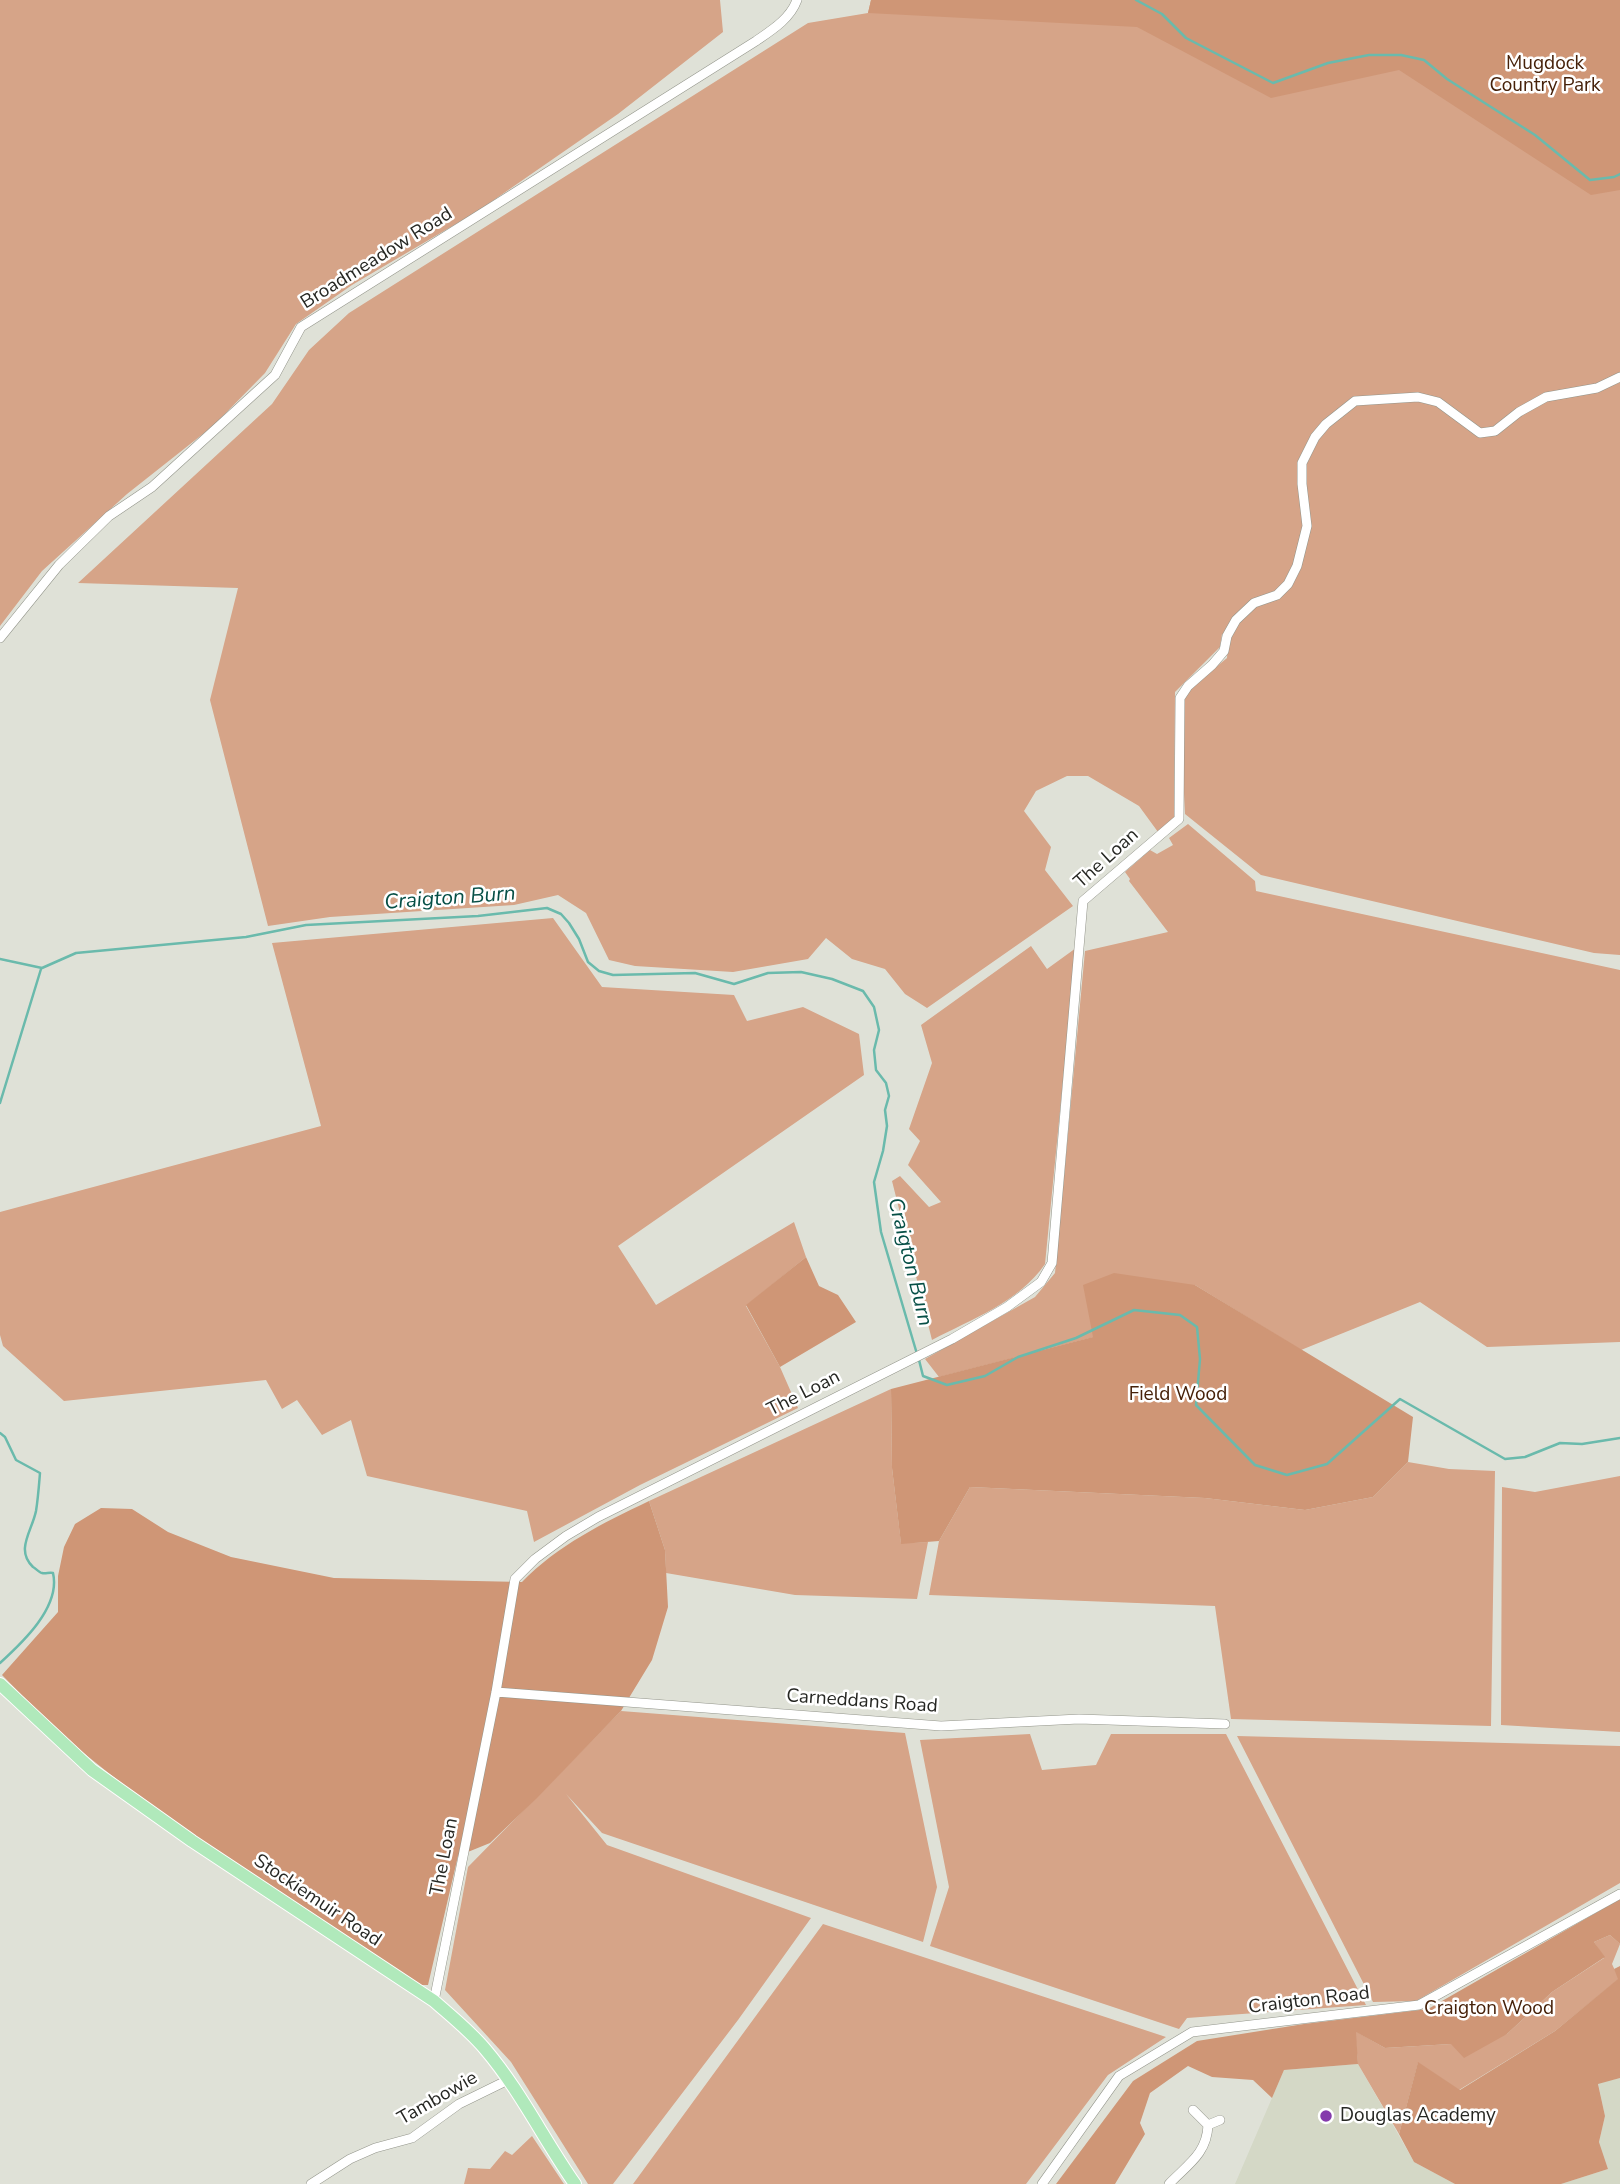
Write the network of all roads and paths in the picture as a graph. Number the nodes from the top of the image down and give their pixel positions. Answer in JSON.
{"nodes":[{"id":1,"x":797,"y":0,"type":"edge"},
{"id":2,"x":1620,"y":377,"type":"edge"},
{"id":3,"x":0,"y":638,"type":"edge"},
{"id":4,"x":0,"y":1684,"type":"edge"},
{"id":5,"x":496,"y":1692,"type":"junction"},
{"id":6,"x":1226,"y":1724,"type":"dead end"},
{"id":7,"x":1620,"y":1894,"type":"edge"},
{"id":8,"x":434,"y":2001,"type":"junction"},
{"id":9,"x":508,"y":2080,"type":"junction"},
{"id":10,"x":1194,"y":2110,"type":"dead end"},
{"id":11,"x":1220,"y":2120,"type":"dead end"},
{"id":12,"x":1208,"y":2125,"type":"junction"},
{"id":13,"x":311,"y":2184,"type":"edge"},
{"id":14,"x":575,"y":2184,"type":"edge"},
{"id":15,"x":1042,"y":2184,"type":"edge"},
{"id":16,"x":1170,"y":2184,"type":"edge"}],
"edges":[{"from":1,"to":3,"type":"street","name":"Broadmeadow Road"},
{"from":2,"to":5,"type":"street","name":"The Loan"},
{"from":4,"to":8,"type":"main road","name":"Stockiemuir Road"},
{"from":5,"to":6,"type":"street","name":"Carneddans Road"},
{"from":5,"to":8,"type":"street","name":"The Loan"},
{"from":7,"to":15,"type":"street","name":"Craigton Road"},
{"from":8,"to":9,"type":"main road","name":"Stockiemuir Road"},
{"from":9,"to":13,"type":"street","name":"Tambowie"},
{"from":9,"to":14,"type":"main road","name":"Stockiemuir Road"},
{"from":10,"to":12,"type":"street"},
{"from":11,"to":12,"type":"street"},
{"from":12,"to":16,"type":"street"}]}
